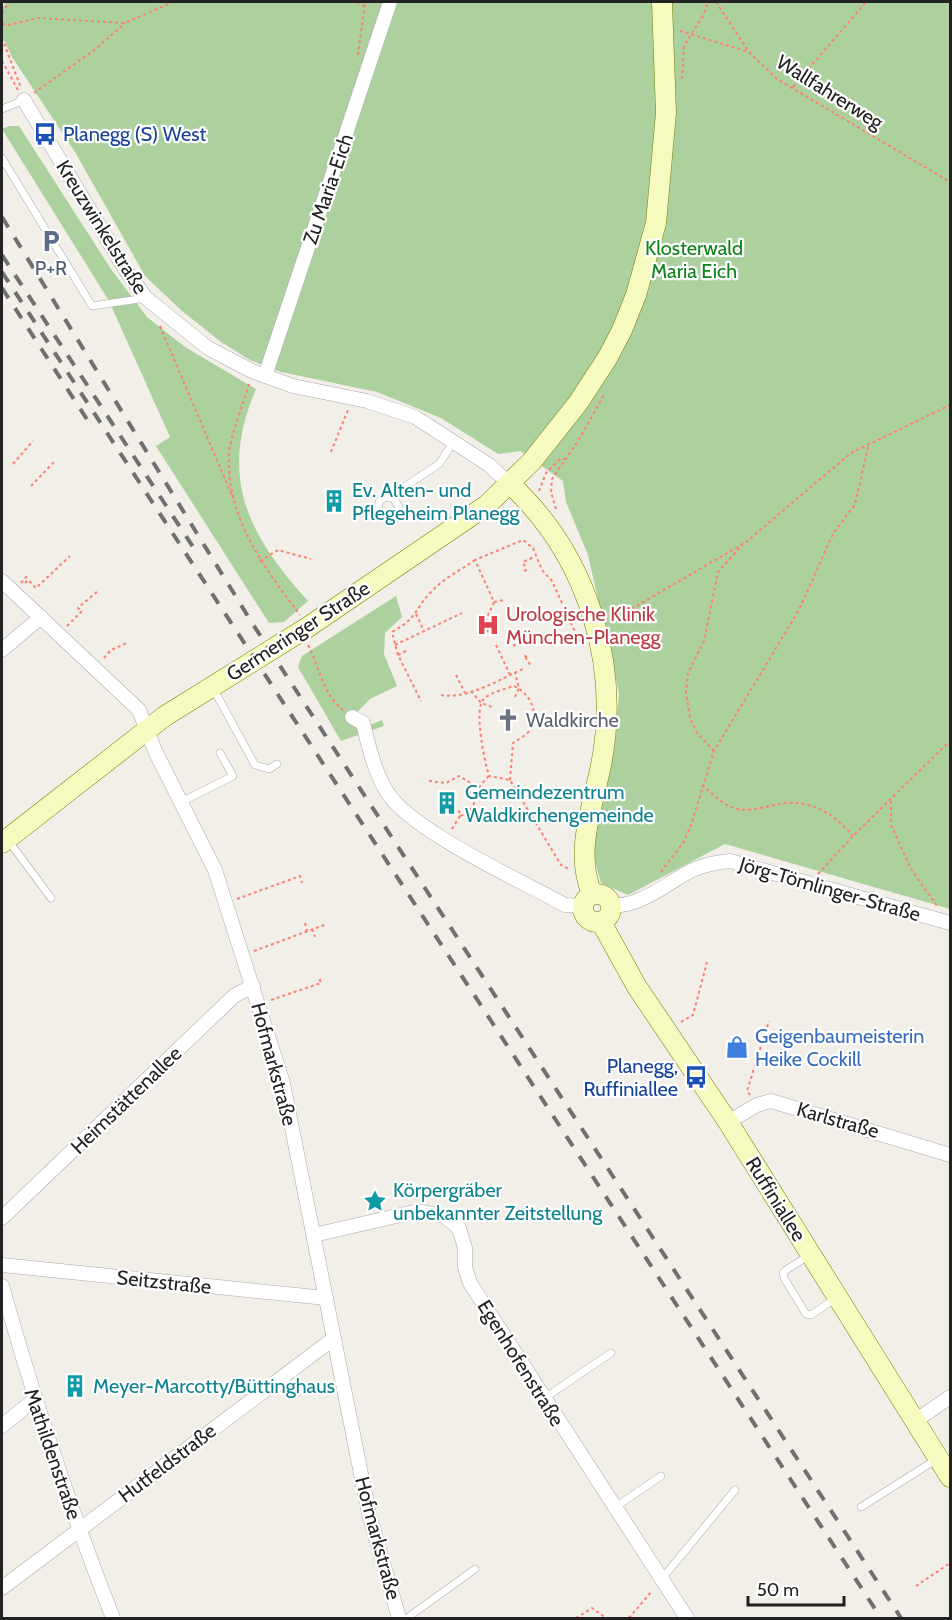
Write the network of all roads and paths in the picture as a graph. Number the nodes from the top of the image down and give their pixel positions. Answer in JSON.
{"nodes":[{"id":1,"x":10,"y":2,"type":"edge"},
{"id":2,"x":173,"y":2,"type":"edge"},
{"id":3,"x":357,"y":2,"type":"edge"},
{"id":4,"x":390,"y":2,"type":"edge"},
{"id":5,"x":662,"y":2,"type":"edge"},
{"id":6,"x":716,"y":2,"type":"edge"},
{"id":7,"x":866,"y":2,"type":"edge"},
{"id":8,"x":364,"y":4,"type":"edge"},
{"id":9,"x":2,"y":13,"type":"edge"},
{"id":10,"x":125,"y":23,"type":"junction"},
{"id":11,"x":2,"y":24,"type":"edge"},
{"id":12,"x":693,"y":33,"type":"dead end"},
{"id":13,"x":2,"y":38,"type":"edge"},
{"id":14,"x":749,"y":52,"type":"junction"},
{"id":15,"x":2,"y":62,"type":"edge"},
{"id":16,"x":357,"y":63,"type":"dead end"},
{"id":17,"x":3,"y":68,"type":"edge"},
{"id":18,"x":793,"y":87,"type":"junction"},
{"id":19,"x":24,"y":100,"type":"junction"},
{"id":20,"x":2,"y":109,"type":"edge"},
{"id":21,"x":2,"y":158,"type":"edge"},
{"id":22,"x":951,"y":182,"type":"edge"},
{"id":23,"x":148,"y":300,"type":"junction"},
{"id":24,"x":258,"y":374,"type":"junction"},
{"id":25,"x":951,"y":405,"type":"edge"},
{"id":26,"x":339,"y":407,"type":"dead end"},
{"id":27,"x":33,"y":441,"type":"dead end"},
{"id":28,"x":454,"y":441,"type":"junction"},
{"id":29,"x":869,"y":442,"type":"junction"},
{"id":30,"x":332,"y":452,"type":"dead end"},
{"id":31,"x":54,"y":462,"type":"dead end"},
{"id":32,"x":13,"y":464,"type":"dead end"},
{"id":33,"x":510,"y":484,"type":"junction"},
{"id":34,"x":31,"y":486,"type":"dead end"},
{"id":35,"x":393,"y":498,"type":"dead end"},
{"id":36,"x":234,"y":501,"type":"junction"},
{"id":37,"x":528,"y":501,"type":"junction"},
{"id":38,"x":547,"y":523,"type":"junction"},
{"id":39,"x":746,"y":542,"type":"junction"},
{"id":40,"x":70,"y":556,"type":"dead end"},
{"id":41,"x":534,"y":557,"type":"junction"},
{"id":42,"x":311,"y":559,"type":"dead end"},
{"id":43,"x":475,"y":560,"type":"junction"},
{"id":44,"x":260,"y":561,"type":"junction"},
{"id":45,"x":524,"y":571,"type":"dead end"},
{"id":46,"x":2,"y":581,"type":"edge"},
{"id":47,"x":29,"y":581,"type":"dead end"},
{"id":48,"x":99,"y":590,"type":"dead end"},
{"id":49,"x":504,"y":600,"type":"dead end"},
{"id":50,"x":494,"y":602,"type":"junction"},
{"id":51,"x":298,"y":613,"type":"dead end"},
{"id":52,"x":462,"y":613,"type":"dead end"},
{"id":53,"x":416,"y":615,"type":"junction"},
{"id":54,"x":41,"y":617,"type":"junction"},
{"id":55,"x":69,"y":624,"type":"dead end"},
{"id":56,"x":596,"y":628,"type":"junction"},
{"id":57,"x":424,"y":631,"type":"junction"},
{"id":58,"x":488,"y":632,"type":"dead end"},
{"id":59,"x":522,"y":642,"type":"dead end"},
{"id":60,"x":580,"y":643,"type":"dead end"},
{"id":61,"x":127,"y":644,"type":"dead end"},
{"id":62,"x":395,"y":645,"type":"junction"},
{"id":63,"x":496,"y":645,"type":"dead end"},
{"id":64,"x":513,"y":646,"type":"dead end"},
{"id":65,"x":309,"y":647,"type":"dead end"},
{"id":66,"x":2,"y":650,"type":"edge"},
{"id":67,"x":406,"y":651,"type":"dead end"},
{"id":68,"x":398,"y":655,"type":"junction"},
{"id":69,"x":103,"y":659,"type":"dead end"},
{"id":70,"x":528,"y":660,"type":"dead end"},
{"id":71,"x":531,"y":666,"type":"dead end"},
{"id":72,"x":523,"y":669,"type":"dead end"},
{"id":73,"x":515,"y":673,"type":"junction"},
{"id":74,"x":456,"y":675,"type":"dead end"},
{"id":75,"x":510,"y":675,"type":"junction"},
{"id":76,"x":212,"y":686,"type":"junction"},
{"id":77,"x":519,"y":688,"type":"junction"},
{"id":78,"x":471,"y":691,"type":"junction"},
{"id":79,"x":465,"y":693,"type":"junction"},
{"id":80,"x":441,"y":695,"type":"dead end"},
{"id":81,"x":515,"y":697,"type":"dead end"},
{"id":82,"x":421,"y":701,"type":"dead end"},
{"id":83,"x":481,"y":703,"type":"junction"},
{"id":84,"x":492,"y":707,"type":"dead end"},
{"id":85,"x":352,"y":717,"type":"joint"},
{"id":86,"x":146,"y":730,"type":"junction"},
{"id":87,"x":951,"y":741,"type":"edge"},
{"id":88,"x":714,"y":751,"type":"junction"},
{"id":89,"x":220,"y":753,"type":"dead end"},
{"id":90,"x":277,"y":764,"type":"dead end"},
{"id":91,"x":489,"y":776,"type":"junction"},
{"id":92,"x":510,"y":780,"type":"junction"},
{"id":93,"x":429,"y":781,"type":"dead end"},
{"id":94,"x":702,"y":784,"type":"junction"},
{"id":95,"x":479,"y":788,"type":"junction"},
{"id":96,"x":891,"y":801,"type":"junction"},
{"id":97,"x":181,"y":802,"type":"junction"},
{"id":98,"x":459,"y":810,"type":"dead end"},
{"id":99,"x":460,"y":816,"type":"junction"},
{"id":100,"x":457,"y":822,"type":"dead end"},
{"id":101,"x":853,"y":836,"type":"junction"},
{"id":102,"x":4,"y":841,"type":"edge"},
{"id":103,"x":658,"y":877,"type":"dead end"},
{"id":104,"x":810,"y":882,"type":"junction"},
{"id":105,"x":302,"y":883,"type":"dead end"},
{"id":106,"x":587,"y":892,"type":"junction"},
{"id":107,"x":51,"y":898,"type":"dead end"},
{"id":108,"x":226,"y":903,"type":"junction"},
{"id":109,"x":606,"y":914,"type":"junction"},
{"id":110,"x":949,"y":922,"type":"edge"},
{"id":111,"x":305,"y":923,"type":"dead end"},
{"id":112,"x":327,"y":924,"type":"dead end"},
{"id":113,"x":312,"y":929,"type":"junction"},
{"id":114,"x":307,"y":931,"type":"junction"},
{"id":115,"x":315,"y":937,"type":"dead end"},
{"id":116,"x":243,"y":956,"type":"junction"},
{"id":117,"x":707,"y":962,"type":"dead end"},
{"id":118,"x":319,"y":976,"type":"dead end"},
{"id":119,"x":253,"y":986,"type":"junction"},
{"id":120,"x":259,"y":1004,"type":"junction"},
{"id":121,"x":769,"y":1021,"type":"dead end"},
{"id":122,"x":666,"y":1032,"type":"junction"},
{"id":123,"x":757,"y":1105,"type":"junction"},
{"id":124,"x":728,"y":1122,"type":"junction"},
{"id":125,"x":951,"y":1155,"type":"edge"},
{"id":126,"x":2,"y":1218,"type":"edge"},
{"id":127,"x":314,"y":1235,"type":"junction"},
{"id":128,"x":811,"y":1254,"type":"junction"},
{"id":129,"x":2,"y":1265,"type":"edge"},
{"id":130,"x":2,"y":1286,"type":"edge"},
{"id":131,"x":838,"y":1297,"type":"junction"},
{"id":132,"x":326,"y":1299,"type":"junction"},
{"id":133,"x":333,"y":1339,"type":"junction"},
{"id":134,"x":611,"y":1353,"type":"dead end"},
{"id":135,"x":951,"y":1397,"type":"edge"},
{"id":136,"x":543,"y":1399,"type":"junction"},
{"id":137,"x":34,"y":1400,"type":"junction"},
{"id":138,"x":915,"y":1421,"type":"junction"},
{"id":139,"x":2,"y":1426,"type":"edge"},
{"id":140,"x":939,"y":1458,"type":"junction"},
{"id":141,"x":661,"y":1476,"type":"dead end"},
{"id":142,"x":951,"y":1477,"type":"edge"},
{"id":143,"x":735,"y":1490,"type":"dead end"},
{"id":144,"x":861,"y":1507,"type":"dead end"},
{"id":145,"x":614,"y":1508,"type":"junction"},
{"id":146,"x":79,"y":1530,"type":"junction"},
{"id":147,"x":951,"y":1563,"type":"edge"},
{"id":148,"x":475,"y":1569,"type":"dead end"},
{"id":149,"x":661,"y":1580,"type":"junction"},
{"id":150,"x":916,"y":1586,"type":"dead end"},
{"id":151,"x":2,"y":1588,"type":"edge"},
{"id":152,"x":113,"y":1618,"type":"edge"},
{"id":153,"x":399,"y":1618,"type":"edge"},
{"id":154,"x":407,"y":1618,"type":"edge"},
{"id":155,"x":576,"y":1618,"type":"edge"},
{"id":156,"x":606,"y":1618,"type":"edge"},
{"id":157,"x":629,"y":1618,"type":"edge"},
{"id":158,"x":687,"y":1618,"type":"edge"}],
"edges":[{"from":1,"to":9,"type":"path"},
{"from":2,"to":10,"type":"path"},
{"from":3,"to":8,"type":"path"},
{"from":4,"to":24,"type":"street","name":"Zu Maria-Eich"},
{"from":5,"to":33,"type":"main road","name":"Germeringer Straße"},
{"from":6,"to":14,"type":"path","name":"Wallfahrerweg"},
{"from":7,"to":18,"type":"path"},
{"from":8,"to":16,"type":"path"},
{"from":10,"to":11,"type":"path"},
{"from":10,"to":19,"type":"path"},
{"from":12,"to":14,"type":"path"},
{"from":13,"to":19,"type":"path"},
{"from":14,"to":18,"type":"path","name":"Wallfahrerweg"},
{"from":15,"to":17,"type":"path"},
{"from":17,"to":19,"type":"path"},
{"from":18,"to":22,"type":"path","name":"Wallfahrerweg"},
{"from":19,"to":20,"type":"lane"},
{"from":19,"to":23,"type":"street","name":"Kreuzwinkelstraße"},
{"from":21,"to":23,"type":"lane"},
{"from":23,"to":24,"type":"street","name":"Kreuzwinkelstraße"},
{"from":23,"to":36,"type":"path"},
{"from":24,"to":28,"type":"street","name":"Kreuzwinkelstraße"},
{"from":24,"to":36,"type":"path"},
{"from":25,"to":29,"type":"path"},
{"from":26,"to":30,"type":"path"},
{"from":27,"to":32,"type":"path"},
{"from":28,"to":33,"type":"street","name":"Kreuzwinkelstraße"},
{"from":28,"to":35,"type":"lane"},
{"from":29,"to":39,"type":"path"},
{"from":29,"to":88,"type":"path"},
{"from":31,"to":34,"type":"path"},
{"from":33,"to":37,"type":"main road","name":"Kreuzwinkelstraße"},
{"from":33,"to":76,"type":"main road","name":"Germeringer Straße"},
{"from":36,"to":44,"type":"path"},
{"from":37,"to":38,"type":"main road","name":"Kreuzwinkelstraße"},
{"from":37,"to":38,"type":"path"},
{"from":38,"to":56,"type":"main road","name":"Kreuzwinkelstraße"},
{"from":39,"to":56,"type":"path"},
{"from":39,"to":88,"type":"path"},
{"from":40,"to":47,"type":"path"},
{"from":41,"to":43,"type":"path"},
{"from":41,"to":45,"type":"path"},
{"from":41,"to":60,"type":"path"},
{"from":42,"to":44,"type":"path"},
{"from":43,"to":50,"type":"path"},
{"from":43,"to":53,"type":"path"},
{"from":44,"to":51,"type":"path"},
{"from":46,"to":54,"type":"street","name":"Hofmarkstraße"},
{"from":48,"to":55,"type":"path"},
{"from":49,"to":50,"type":"path"},
{"from":50,"to":58,"type":"path"},
{"from":52,"to":57,"type":"path"},
{"from":53,"to":57,"type":"path"},
{"from":53,"to":62,"type":"path"},
{"from":54,"to":66,"type":"street"},
{"from":54,"to":86,"type":"street","name":"Hofmarkstraße"},
{"from":56,"to":106,"type":"main road","name":"Kreuzwinkelstraße"},
{"from":57,"to":62,"type":"path"},
{"from":59,"to":64,"type":"path"},
{"from":61,"to":69,"type":"path"},
{"from":62,"to":68,"type":"path"},
{"from":63,"to":75,"type":"path"},
{"from":65,"to":85,"type":"path"},
{"from":67,"to":68,"type":"path"},
{"from":68,"to":82,"type":"path"},
{"from":70,"to":71,"type":"path"},
{"from":72,"to":73,"type":"path"},
{"from":73,"to":75,"type":"path"},
{"from":73,"to":77,"type":"path"},
{"from":74,"to":79,"type":"path"},
{"from":75,"to":78,"type":"path"},
{"from":76,"to":86,"type":"main road","name":"Germeringer Straße"},
{"from":76,"to":90,"type":"lane"},
{"from":77,"to":81,"type":"path"},
{"from":77,"to":83,"type":"path"},
{"from":77,"to":92,"type":"path"},
{"from":78,"to":79,"type":"path"},
{"from":78,"to":83,"type":"path"},
{"from":79,"to":80,"type":"path"},
{"from":83,"to":84,"type":"path"},
{"from":83,"to":91,"type":"path"},
{"from":85,"to":106,"type":"street","name":"Ruffiniallee"},
{"from":86,"to":97,"type":"street","name":"Hofmarkstraße"},
{"from":86,"to":102,"type":"main road","name":"Germeringer Straße"},
{"from":87,"to":96,"type":"path"},
{"from":88,"to":94,"type":"path"},
{"from":89,"to":97,"type":"lane"},
{"from":91,"to":92,"type":"path"},
{"from":91,"to":95,"type":"path"},
{"from":92,"to":106,"type":"path"},
{"from":93,"to":95,"type":"path"},
{"from":94,"to":101,"type":"path"},
{"from":94,"to":103,"type":"path"},
{"from":95,"to":99,"type":"path"},
{"from":96,"to":101,"type":"path"},
{"from":96,"to":110,"type":"path"},
{"from":97,"to":108,"type":"street","name":"Hofmarkstraße"},
{"from":98,"to":99,"type":"path"},
{"from":99,"to":100,"type":"path"},
{"from":101,"to":104,"type":"path"},
{"from":102,"to":107,"type":"lane"},
{"from":104,"to":109,"type":"street","name":"Jörg-Tömlinger-Straße"},
{"from":104,"to":110,"type":"street","name":"Jörg-Tömlinger-Straße"},
{"from":105,"to":108,"type":"path"},
{"from":106,"to":109,"type":"main road","name":"Ruffiniallee"},
{"from":108,"to":116,"type":"street","name":"Hofmarkstraße"},
{"from":109,"to":122,"type":"main road","name":"Ruffiniallee"},
{"from":111,"to":114,"type":"path"},
{"from":112,"to":113,"type":"path"},
{"from":113,"to":114,"type":"path"},
{"from":113,"to":115,"type":"path"},
{"from":114,"to":116,"type":"path"},
{"from":116,"to":119,"type":"street","name":"Hofmarkstraße"},
{"from":117,"to":122,"type":"path"},
{"from":118,"to":120,"type":"path"},
{"from":119,"to":120,"type":"street","name":"Hofmarkstraße"},
{"from":119,"to":126,"type":"street","name":"Heimstättenallee"},
{"from":120,"to":127,"type":"street","name":"Hofmarkstraße"},
{"from":121,"to":123,"type":"path"},
{"from":122,"to":124,"type":"main road","name":"Ruffiniallee"},
{"from":123,"to":124,"type":"street"},
{"from":123,"to":125,"type":"street","name":"Karlstraße"},
{"from":124,"to":128,"type":"main road","name":"Ruffiniallee"},
{"from":127,"to":132,"type":"street","name":"Hofmarkstraße"},
{"from":127,"to":136,"type":"street","name":"Egenhofenstraße"},
{"from":128,"to":131,"type":"main road","name":"Ruffiniallee"},
{"from":128,"to":131,"type":"lane"},
{"from":129,"to":132,"type":"street","name":"Seitzstraße"},
{"from":130,"to":137,"type":"street","name":"Mathildenstraße"},
{"from":131,"to":138,"type":"main road","name":"Ruffiniallee"},
{"from":132,"to":133,"type":"street","name":"Hofmarkstraße"},
{"from":133,"to":146,"type":"street","name":"Hutfeldstraße"},
{"from":133,"to":153,"type":"street","name":"Hofmarkstraße"},
{"from":134,"to":136,"type":"lane"},
{"from":135,"to":138,"type":"street"},
{"from":136,"to":145,"type":"street","name":"Egenhofenstraße"},
{"from":137,"to":139,"type":"street"},
{"from":137,"to":146,"type":"street","name":"Mathildenstraße"},
{"from":138,"to":140,"type":"main road","name":"Ruffiniallee"},
{"from":140,"to":142,"type":"main road","name":"Ruffiniallee"},
{"from":140,"to":144,"type":"lane"},
{"from":141,"to":145,"type":"lane"},
{"from":143,"to":149,"type":"lane"},
{"from":145,"to":149,"type":"street","name":"Egenhofenstraße"},
{"from":146,"to":151,"type":"street","name":"Hutfeldstraße"},
{"from":146,"to":152,"type":"street","name":"Mathildenstraße"},
{"from":147,"to":150,"type":"path"},
{"from":148,"to":154,"type":"lane"},
{"from":149,"to":157,"type":"path"},
{"from":149,"to":158,"type":"street","name":"Egenhofenstraße"},
{"from":155,"to":156,"type":"path"}]}
